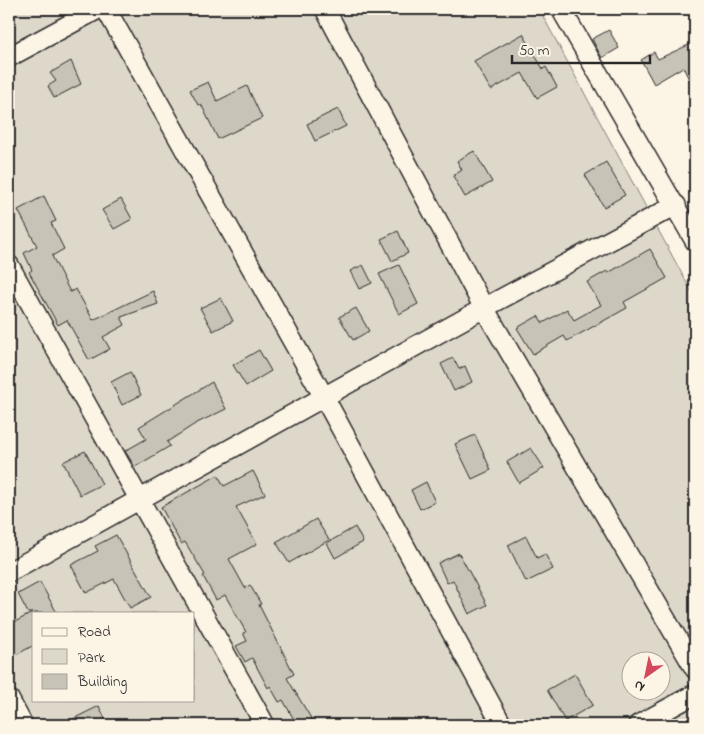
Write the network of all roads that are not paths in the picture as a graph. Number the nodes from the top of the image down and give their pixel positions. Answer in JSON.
{"nodes":[{"id":1,"x":98,"y":9,"type":"edge"},
{"id":2,"x":106,"y":9,"type":"edge"},
{"id":3,"x":325,"y":9,"type":"edge"},
{"id":4,"x":561,"y":9,"type":"edge"},
{"id":5,"x":9,"y":57,"type":"edge"},
{"id":6,"x":676,"y":205,"type":"junction"},
{"id":7,"x":695,"y":242,"type":"edge"},
{"id":8,"x":9,"y":265,"type":"edge"},
{"id":9,"x":484,"y":308,"type":"junction"},
{"id":10,"x":324,"y":397,"type":"junction"},
{"id":11,"x":140,"y":500,"type":"junction"},
{"id":12,"x":9,"y":572,"type":"edge"},
{"id":13,"x":695,"y":670,"type":"edge"},
{"id":14,"x":695,"y":694,"type":"edge"},
{"id":15,"x":9,"y":699,"type":"edge"},
{"id":16,"x":23,"y":725,"type":"edge"},
{"id":17,"x":265,"y":725,"type":"edge"},
{"id":18,"x":502,"y":725,"type":"edge"},
{"id":19,"x":638,"y":725,"type":"edge"}],
"edges":[{"from":1,"to":5,"type":"street"},
{"from":2,"to":10,"type":"street"},
{"from":3,"to":9,"type":"street"},
{"from":4,"to":6,"type":"street"},
{"from":6,"to":7,"type":"street"},
{"from":6,"to":9,"type":"street"},
{"from":8,"to":11,"type":"street"},
{"from":9,"to":10,"type":"street"},
{"from":9,"to":13,"type":"street"},
{"from":10,"to":11,"type":"street"},
{"from":10,"to":18,"type":"street"},
{"from":11,"to":12,"type":"street"},
{"from":11,"to":17,"type":"street"},
{"from":14,"to":19,"type":"street"},
{"from":15,"to":16,"type":"street"}]}
